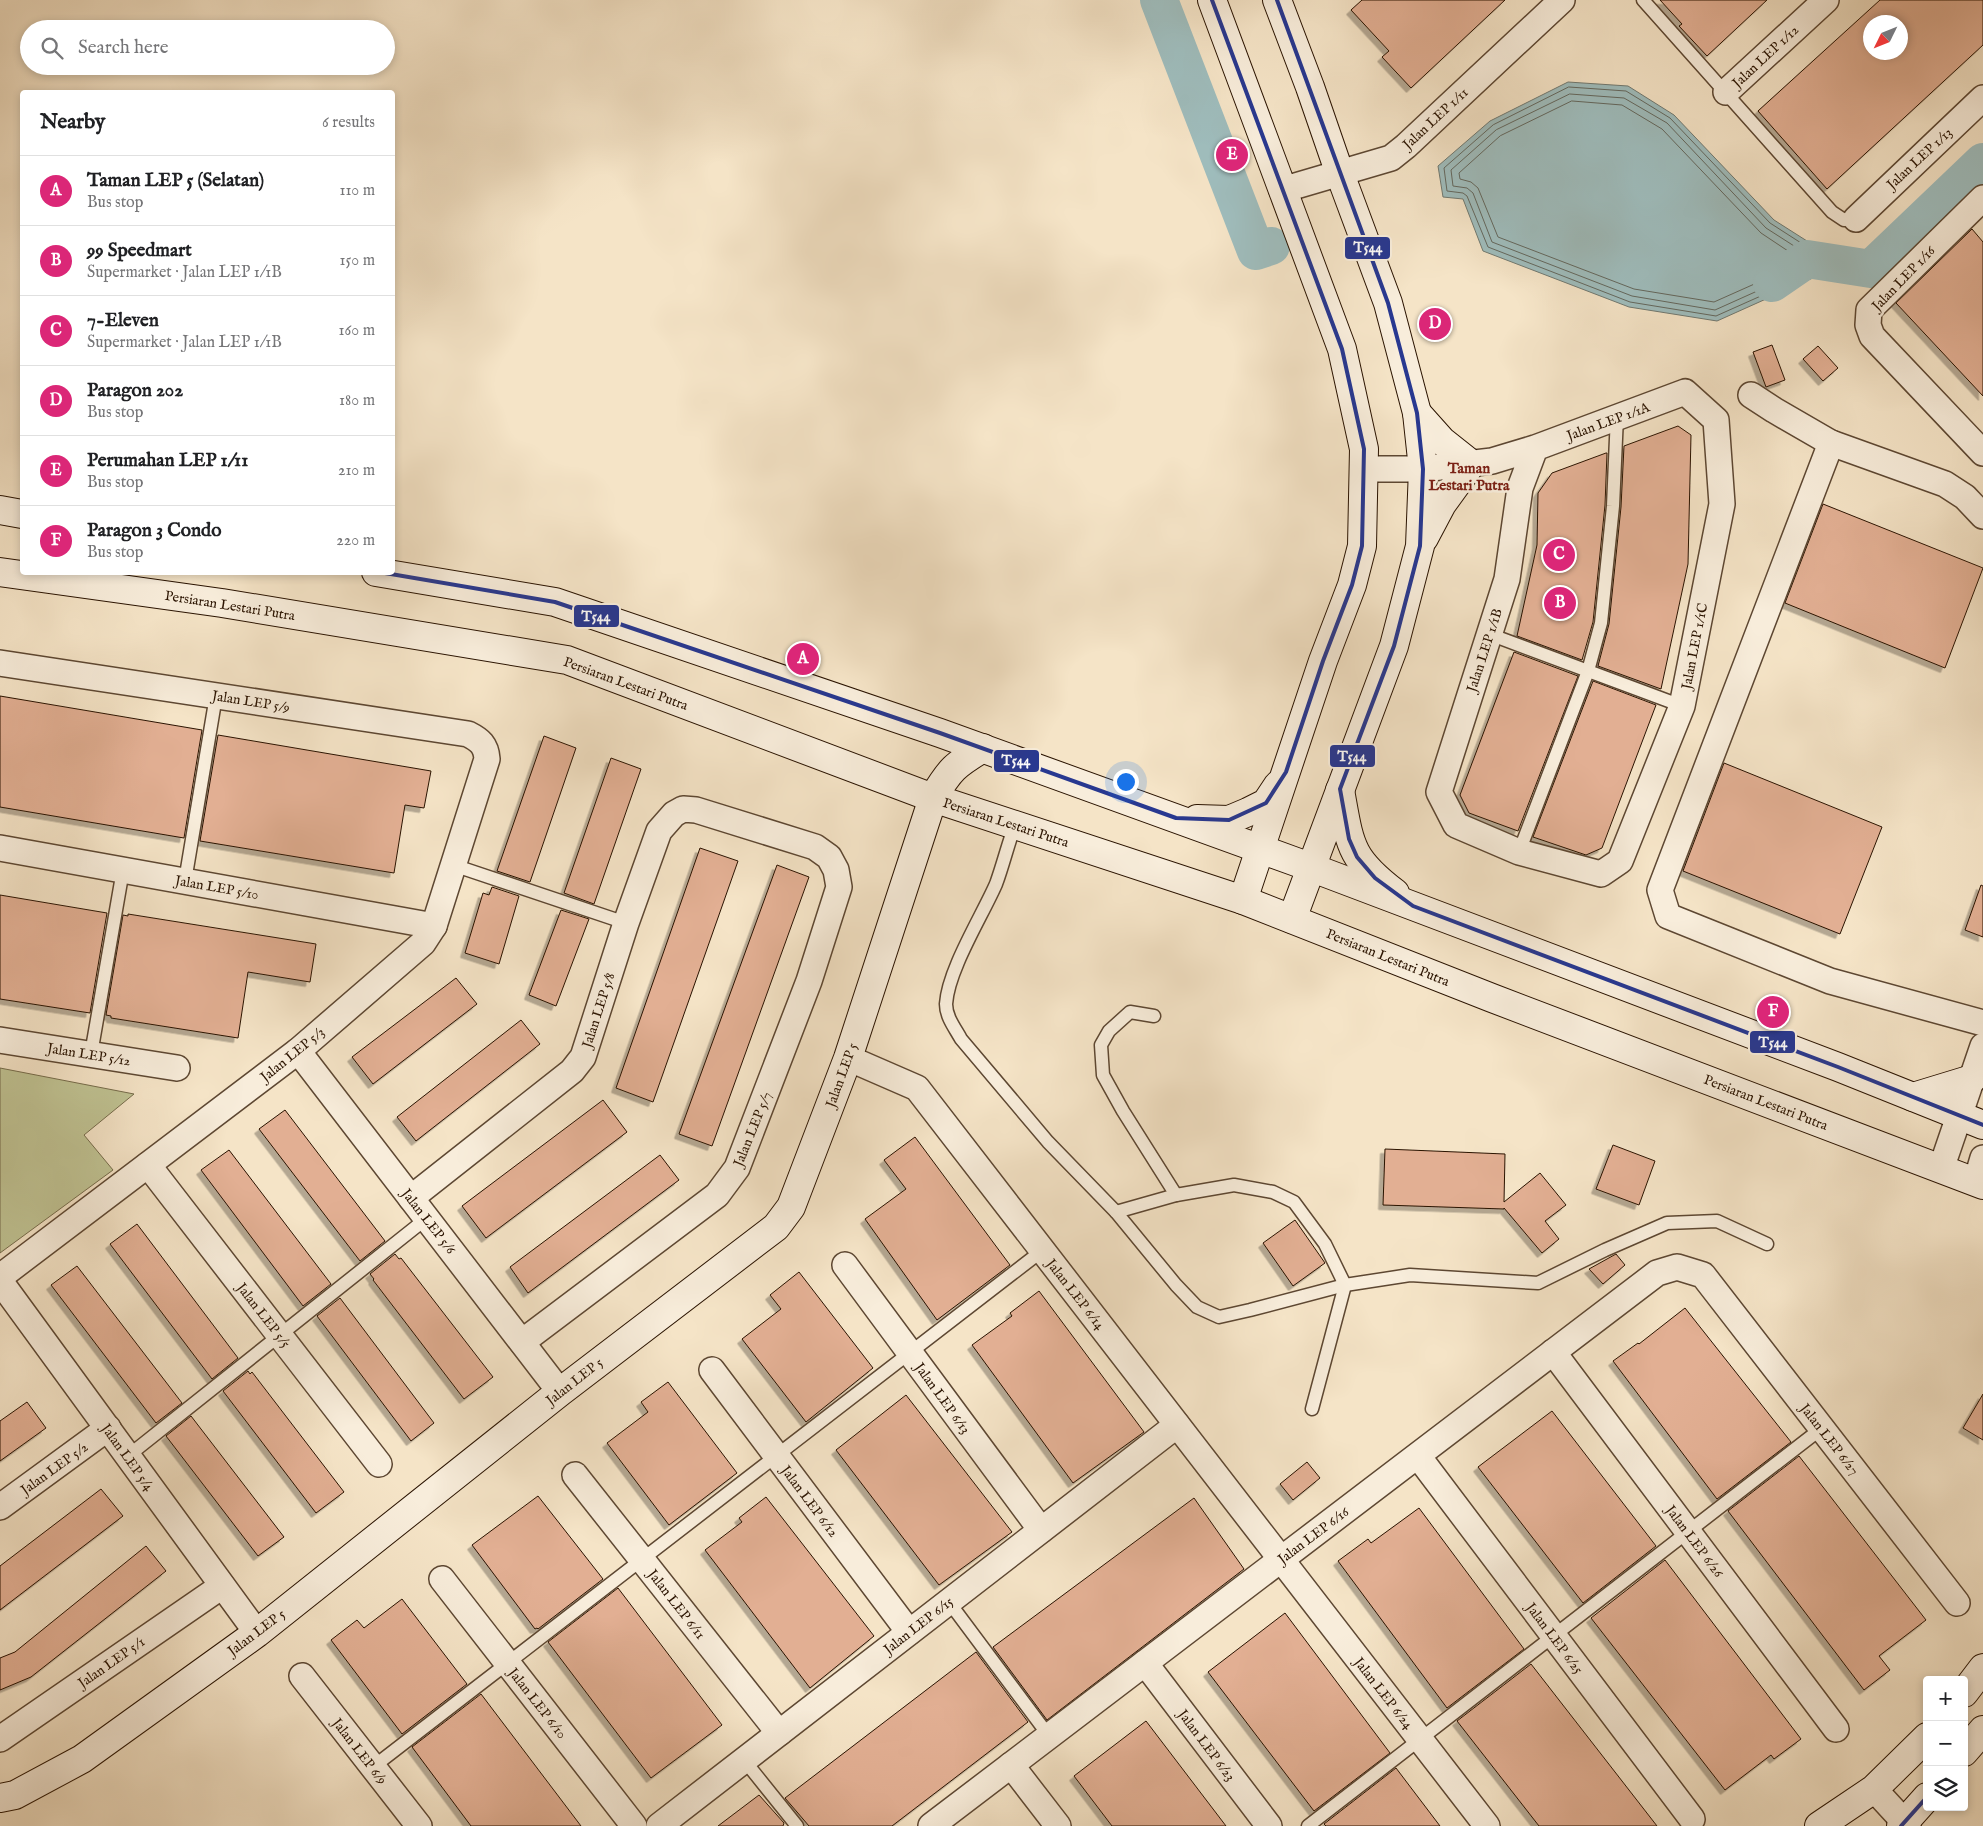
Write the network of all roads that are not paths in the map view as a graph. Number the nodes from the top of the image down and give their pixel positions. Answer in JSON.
{"nodes":[{"id":1,"x":1212,"y":0,"type":"edge"},
{"id":2,"x":1276,"y":0,"type":"edge"},
{"id":3,"x":1562,"y":0,"type":"edge"},
{"id":4,"x":1643,"y":0,"type":"edge"},
{"id":5,"x":1826,"y":0,"type":"edge"},
{"id":6,"x":1726,"y":92,"type":"junction"},
{"id":7,"x":1983,"y":98,"type":"edge"},
{"id":8,"x":1340,"y":174,"type":"junction"},
{"id":9,"x":1282,"y":190,"type":"junction"},
{"id":10,"x":1983,"y":198,"type":"edge"},
{"id":11,"x":1856,"y":218,"type":"joint"},
{"id":12,"x":1751,"y":395,"type":"dead end"},
{"id":13,"x":1417,"y":413,"type":"junction"},
{"id":14,"x":1617,"y":416,"type":"junction"},
{"id":15,"x":1716,"y":420,"type":"joint"},
{"id":16,"x":1831,"y":443,"type":"junction"},
{"id":17,"x":1535,"y":448,"type":"junction"},
{"id":18,"x":1983,"y":453,"type":"edge"},
{"id":19,"x":1481,"y":463,"type":"junction"},
{"id":20,"x":1363,"y":469,"type":"junction"},
{"id":21,"x":1423,"y":470,"type":"junction"},
{"id":22,"x":1517,"y":506,"type":"junction"},
{"id":23,"x":0,"y":510,"type":"edge"},
{"id":24,"x":20,"y":514,"type":"edge"},
{"id":25,"x":1983,"y":516,"type":"edge"},
{"id":26,"x":1420,"y":546,"type":"junction"},
{"id":27,"x":0,"y":572,"type":"edge"},
{"id":28,"x":20,"y":575,"type":"edge"},
{"id":29,"x":21,"y":575,"type":"edge"},
{"id":30,"x":394,"y":575,"type":"edge"},
{"id":31,"x":1489,"y":634,"type":"junction"},
{"id":32,"x":0,"y":663,"type":"edge"},
{"id":33,"x":1588,"y":671,"type":"junction"},
{"id":34,"x":216,"y":696,"type":"junction"},
{"id":35,"x":1682,"y":706,"type":"junction"},
{"id":36,"x":983,"y":748,"type":"junction"},
{"id":37,"x":486,"y":759,"type":"joint"},
{"id":38,"x":1286,"y":772,"type":"junction"},
{"id":39,"x":1340,"y":789,"type":"junction"},
{"id":40,"x":933,"y":798,"type":"junction"},
{"id":41,"x":1176,"y":818,"type":"junction"},
{"id":42,"x":1015,"y":825,"type":"junction"},
{"id":43,"x":0,"y":848,"type":"edge"},
{"id":44,"x":1260,"y":849,"type":"junction"},
{"id":45,"x":1519,"y":852,"type":"junction"},
{"id":46,"x":829,"y":857,"type":"joint"},
{"id":47,"x":454,"y":865,"type":"junction"},
{"id":48,"x":1310,"y":867,"type":"junction"},
{"id":49,"x":123,"y":870,"type":"junction"},
{"id":50,"x":185,"y":881,"type":"junction"},
{"id":51,"x":1243,"y":900,"type":"junction"},
{"id":52,"x":1413,"y":906,"type":"junction"},
{"id":53,"x":1292,"y":919,"type":"junction"},
{"id":54,"x":626,"y":923,"type":"junction"},
{"id":55,"x":434,"y":926,"type":"junction"},
{"id":56,"x":1154,"y":1016,"type":"dead end"},
{"id":57,"x":1983,"y":1023,"type":"edge"},
{"id":58,"x":0,"y":1040,"type":"edge"},
{"id":59,"x":1983,"y":1046,"type":"edge"},
{"id":60,"x":298,"y":1050,"type":"junction"},
{"id":61,"x":91,"y":1054,"type":"junction"},
{"id":62,"x":848,"y":1058,"type":"junction"},
{"id":63,"x":177,"y":1068,"type":"dead end"},
{"id":64,"x":1972,"y":1079,"type":"junction"},
{"id":65,"x":1913,"y":1097,"type":"junction"},
{"id":66,"x":1971,"y":1121,"type":"edge"},
{"id":67,"x":148,"y":1166,"type":"junction"},
{"id":68,"x":1942,"y":1169,"type":"junction"},
{"id":69,"x":1981,"y":1175,"type":"edge"},
{"id":70,"x":1176,"y":1195,"type":"junction"},
{"id":71,"x":411,"y":1198,"type":"junction"},
{"id":72,"x":1116,"y":1212,"type":"junction"},
{"id":73,"x":426,"y":1218,"type":"junction"},
{"id":74,"x":1767,"y":1244,"type":"dead end"},
{"id":75,"x":1043,"y":1250,"type":"junction"},
{"id":76,"x":845,"y":1265,"type":"dead end"},
{"id":77,"x":1703,"y":1275,"type":"joint"},
{"id":78,"x":0,"y":1279,"type":"edge"},
{"id":79,"x":1345,"y":1285,"type":"junction"},
{"id":80,"x":279,"y":1336,"type":"junction"},
{"id":81,"x":522,"y":1342,"type":"junction"},
{"id":82,"x":1553,"y":1352,"type":"junction"},
{"id":83,"x":910,"y":1353,"type":"junction"},
{"id":84,"x":712,"y":1370,"type":"dead end"},
{"id":85,"x":560,"y":1392,"type":"junction"},
{"id":86,"x":1312,"y":1408,"type":"dead end"},
{"id":87,"x":1177,"y":1425,"type":"junction"},
{"id":88,"x":108,"y":1428,"type":"junction"},
{"id":89,"x":1822,"y":1428,"type":"junction"},
{"id":90,"x":128,"y":1456,"type":"junction"},
{"id":91,"x":776,"y":1456,"type":"junction"},
{"id":92,"x":1418,"y":1456,"type":"junction"},
{"id":93,"x":379,"y":1464,"type":"dead end"},
{"id":94,"x":575,"y":1476,"type":"dead end"},
{"id":95,"x":0,"y":1507,"type":"edge"},
{"id":96,"x":1041,"y":1530,"type":"junction"},
{"id":97,"x":1688,"y":1532,"type":"junction"},
{"id":98,"x":1281,"y":1559,"type":"junction"},
{"id":99,"x":642,"y":1560,"type":"junction"},
{"id":100,"x":442,"y":1579,"type":"dead end"},
{"id":101,"x":222,"y":1586,"type":"junction"},
{"id":102,"x":949,"y":1602,"type":"junction"},
{"id":103,"x":1957,"y":1603,"type":"dead end"},
{"id":104,"x":908,"y":1632,"type":"junction"},
{"id":105,"x":257,"y":1633,"type":"junction"},
{"id":106,"x":1553,"y":1636,"type":"junction"},
{"id":107,"x":1145,"y":1663,"type":"junction"},
{"id":108,"x":508,"y":1664,"type":"junction"},
{"id":109,"x":1983,"y":1668,"type":"edge"},
{"id":110,"x":302,"y":1676,"type":"dead end"},
{"id":111,"x":1968,"y":1688,"type":"edge"},
{"id":112,"x":1836,"y":1729,"type":"dead end"},
{"id":113,"x":1983,"y":1730,"type":"edge"},
{"id":114,"x":779,"y":1732,"type":"junction"},
{"id":115,"x":1049,"y":1736,"type":"junction"},
{"id":116,"x":0,"y":1739,"type":"edge"},
{"id":117,"x":1420,"y":1739,"type":"junction"},
{"id":118,"x":1923,"y":1741,"type":"edge"},
{"id":119,"x":1968,"y":1747,"type":"edge"},
{"id":120,"x":744,"y":1760,"type":"junction"},
{"id":121,"x":1011,"y":1765,"type":"junction"},
{"id":122,"x":373,"y":1767,"type":"junction"},
{"id":123,"x":1874,"y":1789,"type":"junction"},
{"id":124,"x":0,"y":1798,"type":"edge"},
{"id":125,"x":1923,"y":1801,"type":"edge"},
{"id":126,"x":1692,"y":1819,"type":"dead end"},
{"id":127,"x":1260,"y":1823,"type":"edge"},
{"id":128,"x":1905,"y":1825,"type":"edge"},
{"id":129,"x":418,"y":1826,"type":"edge"},
{"id":130,"x":634,"y":1826,"type":"edge"},
{"id":131,"x":659,"y":1826,"type":"edge"},
{"id":132,"x":797,"y":1826,"type":"edge"},
{"id":133,"x":931,"y":1826,"type":"edge"},
{"id":134,"x":1058,"y":1826,"type":"edge"},
{"id":135,"x":1308,"y":1826,"type":"edge"},
{"id":136,"x":1487,"y":1826,"type":"edge"},
{"id":137,"x":1819,"y":1826,"type":"edge"}],
"edges":[{"from":1,"to":9,"type":"street"},
{"from":2,"to":8,"type":"street"},
{"from":3,"to":8,"type":"street","name":"Jalan LEP 1/11"},
{"from":4,"to":6,"type":"lane"},
{"from":5,"to":6,"type":"street","name":"Jalan LEP 1/12"},
{"from":6,"to":11,"type":"lane"},
{"from":7,"to":11,"type":"street","name":"Jalan LEP 1/13"},
{"from":8,"to":9,"type":"street","name":"Jalan LEP 1/11"},
{"from":8,"to":13,"type":"street"},
{"from":9,"to":20,"type":"street"},
{"from":10,"to":18,"type":"street","name":"Jalan LEP 1/16"},
{"from":12,"to":16,"type":"street"},
{"from":13,"to":19,"type":"street"},
{"from":13,"to":21,"type":"street"},
{"from":14,"to":15,"type":"street","name":"Jalan LEP 1/1A"},
{"from":14,"to":17,"type":"street","name":"Jalan LEP 1/1A"},
{"from":14,"to":33,"type":"lane"},
{"from":15,"to":35,"type":"street","name":"Jalan LEP 1/1C"},
{"from":16,"to":25,"type":"street"},
{"from":16,"to":57,"type":"street"},
{"from":17,"to":19,"type":"street","name":"Jalan LEP 1/1A"},
{"from":17,"to":22,"type":"street","name":"Jalan LEP 1/1B"},
{"from":19,"to":21,"type":"street"},
{"from":19,"to":22,"type":"street","name":"Jalan LEP 1/1B"},
{"from":19,"to":26,"type":"street"},
{"from":20,"to":21,"type":"street"},
{"from":20,"to":38,"type":"street"},
{"from":21,"to":26,"type":"street"},
{"from":22,"to":31,"type":"street","name":"Jalan LEP 1/1B"},
{"from":23,"to":24,"type":"street"},
{"from":26,"to":39,"type":"street"},
{"from":27,"to":28,"type":"street","name":"Persiaran Lestari Putra"},
{"from":29,"to":40,"type":"street","name":"Persiaran Lestari Putra"},
{"from":30,"to":36,"type":"street"},
{"from":31,"to":33,"type":"lane"},
{"from":31,"to":45,"type":"street","name":"Jalan LEP 1/1B"},
{"from":32,"to":34,"type":"street","name":"Jalan LEP 5/9"},
{"from":33,"to":35,"type":"lane"},
{"from":33,"to":45,"type":"lane"},
{"from":34,"to":37,"type":"street","name":"Jalan LEP 5/9"},
{"from":34,"to":50,"type":"lane"},
{"from":35,"to":45,"type":"street","name":"Jalan LEP 1/1C"},
{"from":36,"to":40,"type":"street","name":"Jalan LEP 5"},
{"from":36,"to":41,"type":"street"},
{"from":37,"to":47,"type":"street","name":"Jalan LEP 5/3"},
{"from":38,"to":41,"type":"street"},
{"from":38,"to":44,"type":"street"},
{"from":39,"to":48,"type":"street"},
{"from":39,"to":52,"type":"street"},
{"from":40,"to":42,"type":"street","name":"Persiaran Lestari Putra"},
{"from":40,"to":62,"type":"street","name":"Jalan LEP 5"},
{"from":41,"to":44,"type":"street"},
{"from":42,"to":51,"type":"street","name":"Persiaran Lestari Putra"},
{"from":42,"to":72,"type":"lane"},
{"from":43,"to":49,"type":"street","name":"Jalan LEP 5/10"},
{"from":44,"to":48,"type":"street"},
{"from":44,"to":51,"type":"street"},
{"from":46,"to":54,"type":"street","name":"Jalan LEP 5/8"},
{"from":46,"to":81,"type":"street","name":"Jalan LEP 5/7"},
{"from":47,"to":54,"type":"lane"},
{"from":47,"to":55,"type":"street","name":"Jalan LEP 5/3"},
{"from":48,"to":52,"type":"street"},
{"from":48,"to":53,"type":"street"},
{"from":49,"to":50,"type":"street","name":"Jalan LEP 5/10"},
{"from":49,"to":61,"type":"lane"},
{"from":50,"to":55,"type":"street","name":"Jalan LEP 5/10"},
{"from":51,"to":53,"type":"street","name":"Persiaran Lestari Putra"},
{"from":52,"to":65,"type":"street"},
{"from":53,"to":68,"type":"street","name":"Persiaran Lestari Putra"},
{"from":54,"to":71,"type":"street","name":"Jalan LEP 5/8"},
{"from":55,"to":60,"type":"street","name":"Jalan LEP 5/3"},
{"from":56,"to":70,"type":"lane"},
{"from":58,"to":61,"type":"street","name":"Jalan LEP 5/12"},
{"from":59,"to":64,"type":"street"},
{"from":60,"to":67,"type":"street","name":"Jalan LEP 5/3"},
{"from":60,"to":71,"type":"street","name":"Jalan LEP 5/6"},
{"from":61,"to":63,"type":"street","name":"Jalan LEP 5/12"},
{"from":62,"to":75,"type":"street","name":"Jalan LEP 6/14"},
{"from":62,"to":85,"type":"street","name":"Jalan LEP 5"},
{"from":64,"to":65,"type":"street"},
{"from":64,"to":66,"type":"street"},
{"from":65,"to":66,"type":"street"},
{"from":66,"to":68,"type":"street"},
{"from":67,"to":78,"type":"street","name":"Jalan LEP 5/3"},
{"from":67,"to":80,"type":"street","name":"Jalan LEP 5/5"},
{"from":68,"to":69,"type":"street","name":"Persiaran Lestari Putra"},
{"from":70,"to":72,"type":"lane"},
{"from":70,"to":79,"type":"lane"},
{"from":71,"to":73,"type":"street","name":"Jalan LEP 5/6"},
{"from":72,"to":79,"type":"lane"},
{"from":73,"to":80,"type":"lane"},
{"from":73,"to":81,"type":"street","name":"Jalan LEP 5/6"},
{"from":74,"to":79,"type":"lane"},
{"from":75,"to":83,"type":"lane"},
{"from":75,"to":87,"type":"street","name":"Jalan LEP 6/14"},
{"from":76,"to":83,"type":"street","name":"Jalan LEP 6/13"},
{"from":77,"to":82,"type":"street","name":"Jalan LEP 6/16"},
{"from":77,"to":89,"type":"street","name":"Jalan LEP 6/27"},
{"from":78,"to":88,"type":"street","name":"Jalan LEP 5/4"},
{"from":79,"to":86,"type":"lane"},
{"from":80,"to":90,"type":"lane"},
{"from":80,"to":93,"type":"street","name":"Jalan LEP 5/5"},
{"from":81,"to":85,"type":"street","name":"Jalan LEP 5/6"},
{"from":82,"to":92,"type":"street","name":"Jalan LEP 6/16"},
{"from":82,"to":97,"type":"street","name":"Jalan LEP 6/26"},
{"from":83,"to":91,"type":"lane"},
{"from":83,"to":96,"type":"street","name":"Jalan LEP 6/13"},
{"from":84,"to":91,"type":"street","name":"Jalan LEP 6/12"},
{"from":85,"to":105,"type":"street","name":"Jalan LEP 5"},
{"from":87,"to":96,"type":"street","name":"Jalan LEP 6/15"},
{"from":87,"to":98,"type":"street","name":"Jalan LEP 6/14"},
{"from":88,"to":90,"type":"street","name":"Jalan LEP 5/4"},
{"from":88,"to":95,"type":"street","name":"Jalan LEP 5/2"},
{"from":89,"to":97,"type":"lane"},
{"from":89,"to":103,"type":"street","name":"Jalan LEP 6/27"},
{"from":90,"to":101,"type":"street","name":"Jalan LEP 5/4"},
{"from":91,"to":99,"type":"lane"},
{"from":91,"to":104,"type":"street","name":"Jalan LEP 6/12"},
{"from":92,"to":98,"type":"street","name":"Jalan LEP 6/16"},
{"from":92,"to":106,"type":"street","name":"Jalan LEP 6/25"},
{"from":94,"to":99,"type":"street","name":"Jalan LEP 6/11"},
{"from":96,"to":102,"type":"street","name":"Jalan LEP 6/15"},
{"from":97,"to":106,"type":"lane"},
{"from":97,"to":112,"type":"street","name":"Jalan LEP 6/26"},
{"from":98,"to":107,"type":"street","name":"Jalan LEP 6/16"},
{"from":98,"to":117,"type":"street","name":"Jalan LEP 6/24"},
{"from":99,"to":108,"type":"lane"},
{"from":99,"to":114,"type":"street","name":"Jalan LEP 6/11"},
{"from":100,"to":108,"type":"street","name":"Jalan LEP 6/10"},
{"from":101,"to":105,"type":"street","name":"Jalan LEP 5/4"},
{"from":101,"to":116,"type":"street","name":"Jalan LEP 5/1"},
{"from":102,"to":104,"type":"street","name":"Jalan LEP 6/15"},
{"from":102,"to":115,"type":"lane"},
{"from":104,"to":114,"type":"street","name":"Jalan LEP 6/15"},
{"from":105,"to":124,"type":"street","name":"Jalan LEP 5"},
{"from":106,"to":117,"type":"lane"},
{"from":106,"to":126,"type":"street","name":"Jalan LEP 6/25"},
{"from":107,"to":115,"type":"street","name":"Jalan LEP 6/16"},
{"from":107,"to":127,"type":"street","name":"Jalan LEP 6/23"},
{"from":108,"to":122,"type":"lane"},
{"from":108,"to":130,"type":"street","name":"Jalan LEP 6/10"},
{"from":109,"to":111,"type":"street"},
{"from":110,"to":122,"type":"street","name":"Jalan LEP 6/9"},
{"from":113,"to":119,"type":"street"},
{"from":114,"to":120,"type":"street","name":"Jalan LEP 6/15"},
{"from":115,"to":121,"type":"street","name":"Jalan LEP 6/16"},
{"from":117,"to":135,"type":"lane"},
{"from":117,"to":136,"type":"street","name":"Jalan LEP 6/24"},
{"from":118,"to":123,"type":"street"},
{"from":120,"to":131,"type":"street","name":"Jalan LEP 6/15"},
{"from":120,"to":132,"type":"lane"},
{"from":121,"to":133,"type":"street","name":"Jalan LEP 6/16"},
{"from":121,"to":134,"type":"street"},
{"from":122,"to":129,"type":"street","name":"Jalan LEP 6/9"},
{"from":123,"to":128,"type":"street"},
{"from":123,"to":137,"type":"street"},
{"from":125,"to":128,"type":"street"}]}
